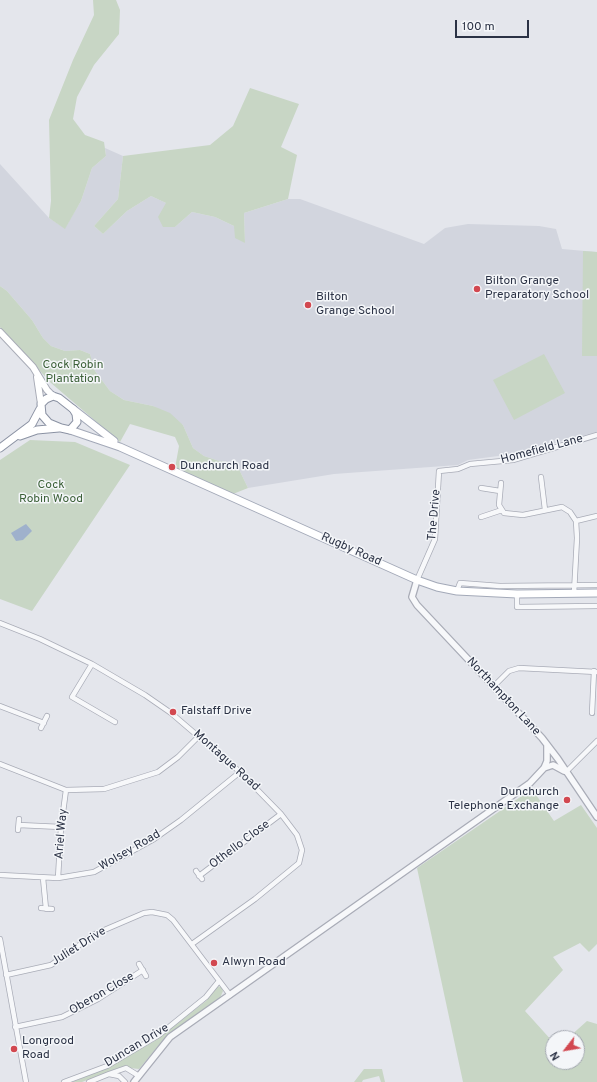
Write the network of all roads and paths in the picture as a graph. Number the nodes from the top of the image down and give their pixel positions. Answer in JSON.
{"nodes":[{"id":1,"x":0,"y":332,"type":"edge"},
{"id":2,"x":36,"y":372,"type":"junction"},
{"id":3,"x":53,"y":396,"type":"junction"},
{"id":4,"x":40,"y":406,"type":"junction"},
{"id":5,"x":73,"y":409,"type":"junction"},
{"id":6,"x":61,"y":428,"type":"junction"},
{"id":7,"x":70,"y":430,"type":"junction"},
{"id":8,"x":597,"y":435,"type":"edge"},
{"id":9,"x":12,"y":439,"type":"junction"},
{"id":10,"x":120,"y":447,"type":"junction"},
{"id":11,"x":0,"y":448,"type":"edge"},
{"id":12,"x":439,"y":471,"type":"joint"},
{"id":13,"x":541,"y":477,"type":"dead end"},
{"id":14,"x":501,"y":483,"type":"dead end"},
{"id":15,"x":481,"y":488,"type":"dead end"},
{"id":16,"x":500,"y":491,"type":"junction"},
{"id":17,"x":502,"y":510,"type":"junction"},
{"id":18,"x":545,"y":510,"type":"junction"},
{"id":19,"x":597,"y":516,"type":"edge"},
{"id":20,"x":481,"y":517,"type":"dead end"},
{"id":21,"x":576,"y":521,"type":"junction"},
{"id":22,"x":417,"y":580,"type":"junction"},
{"id":23,"x":574,"y":584,"type":"junction"},
{"id":24,"x":585,"y":584,"type":"junction"},
{"id":25,"x":597,"y":585,"type":"edge"},
{"id":26,"x":457,"y":591,"type":"junction"},
{"id":27,"x":574,"y":593,"type":"junction"},
{"id":28,"x":586,"y":593,"type":"junction"},
{"id":29,"x":597,"y":593,"type":"edge"},
{"id":30,"x":517,"y":594,"type":"junction"},
{"id":31,"x":597,"y":606,"type":"edge"},
{"id":32,"x":0,"y":623,"type":"edge"},
{"id":33,"x":92,"y":664,"type":"junction"},
{"id":34,"x":595,"y":672,"type":"edge"},
{"id":35,"x":494,"y":686,"type":"junction"},
{"id":36,"x":0,"y":706,"type":"edge"},
{"id":37,"x":592,"y":713,"type":"dead end"},
{"id":38,"x":47,"y":716,"type":"dead end"},
{"id":39,"x":115,"y":722,"type":"dead end"},
{"id":40,"x":44,"y":723,"type":"junction"},
{"id":41,"x":41,"y":728,"type":"dead end"},
{"id":42,"x":199,"y":736,"type":"junction"},
{"id":43,"x":597,"y":741,"type":"edge"},
{"id":44,"x":547,"y":746,"type":"junction"},
{"id":45,"x":0,"y":764,"type":"edge"},
{"id":46,"x":544,"y":768,"type":"junction"},
{"id":47,"x":240,"y":772,"type":"junction"},
{"id":48,"x":566,"y":772,"type":"junction"},
{"id":49,"x":66,"y":790,"type":"junction"},
{"id":50,"x":281,"y":814,"type":"junction"},
{"id":51,"x":597,"y":818,"type":"edge"},
{"id":52,"x":19,"y":819,"type":"dead end"},
{"id":53,"x":61,"y":827,"type":"junction"},
{"id":54,"x":196,"y":871,"type":"dead end"},
{"id":55,"x":0,"y":875,"type":"edge"},
{"id":56,"x":44,"y":878,"type":"junction"},
{"id":57,"x":58,"y":878,"type":"junction"},
{"id":58,"x":52,"y":909,"type":"dead end"},
{"id":59,"x":0,"y":939,"type":"edge"},
{"id":60,"x":192,"y":944,"type":"junction"},
{"id":61,"x":139,"y":964,"type":"dead end"},
{"id":62,"x":143,"y":970,"type":"junction"},
{"id":63,"x":6,"y":975,"type":"junction"},
{"id":64,"x":146,"y":976,"type":"dead end"},
{"id":65,"x":219,"y":981,"type":"junction"},
{"id":66,"x":230,"y":995,"type":"junction"},
{"id":67,"x":15,"y":1027,"type":"junction"},
{"id":68,"x":109,"y":1074,"type":"junction"},
{"id":69,"x":139,"y":1076,"type":"junction"},
{"id":70,"x":26,"y":1082,"type":"edge"},
{"id":71,"x":64,"y":1082,"type":"edge"},
{"id":72,"x":89,"y":1082,"type":"edge"},
{"id":73,"x":125,"y":1082,"type":"edge"},
{"id":74,"x":134,"y":1082,"type":"edge"}],
"edges":[{"from":1,"to":2,"type":"main road"},
{"from":2,"to":3,"type":"main road"},
{"from":2,"to":4,"type":"main road"},
{"from":3,"to":4,"type":"main road"},
{"from":3,"to":5,"type":"main road"},
{"from":4,"to":6,"type":"main road"},
{"from":4,"to":9,"type":"main road"},
{"from":5,"to":7,"type":"main road"},
{"from":5,"to":10,"type":"main road"},
{"from":6,"to":7,"type":"main road"},
{"from":6,"to":9,"type":"main road"},
{"from":7,"to":10,"type":"main road"},
{"from":8,"to":12,"type":"street","name":"Homefield Lane"},
{"from":9,"to":11,"type":"main road"},
{"from":10,"to":22,"type":"main road","name":"Rugby Road"},
{"from":12,"to":22,"type":"street","name":"The Drive"},
{"from":13,"to":18,"type":"street"},
{"from":14,"to":16,"type":"street"},
{"from":15,"to":16,"type":"street"},
{"from":16,"to":17,"type":"street"},
{"from":17,"to":18,"type":"street"},
{"from":17,"to":20,"type":"street"},
{"from":18,"to":21,"type":"street"},
{"from":19,"to":21,"type":"street"},
{"from":21,"to":23,"type":"street"},
{"from":22,"to":26,"type":"main road","name":"Rugby Road"},
{"from":22,"to":35,"type":"street","name":"Northampton Lane"},
{"from":23,"to":24,"type":"street"},
{"from":23,"to":26,"type":"street"},
{"from":23,"to":27,"type":"street"},
{"from":24,"to":25,"type":"street"},
{"from":24,"to":28,"type":"street"},
{"from":26,"to":30,"type":"main road","name":"Rugby Road"},
{"from":27,"to":28,"type":"main road","name":"Rugby Road"},
{"from":27,"to":30,"type":"main road","name":"Rugby Road"},
{"from":28,"to":29,"type":"main road","name":"Rugby Road"},
{"from":30,"to":31,"type":"street"},
{"from":32,"to":33,"type":"street","name":"Montague Road"},
{"from":33,"to":39,"type":"street"},
{"from":33,"to":42,"type":"street","name":"Montague Road"},
{"from":34,"to":35,"type":"street"},
{"from":34,"to":37,"type":"street"},
{"from":35,"to":44,"type":"street","name":"Northampton Lane"},
{"from":36,"to":40,"type":"street"},
{"from":38,"to":40,"type":"street"},
{"from":40,"to":41,"type":"street"},
{"from":42,"to":47,"type":"street","name":"Montague Road"},
{"from":42,"to":49,"type":"street"},
{"from":43,"to":48,"type":"street"},
{"from":44,"to":46,"type":"street"},
{"from":44,"to":48,"type":"street","name":"Northampton Lane"},
{"from":45,"to":49,"type":"street"},
{"from":46,"to":48,"type":"street"},
{"from":46,"to":66,"type":"street"},
{"from":47,"to":50,"type":"street","name":"Montague Road"},
{"from":47,"to":57,"type":"street","name":"Wolsey Road"},
{"from":48,"to":51,"type":"street","name":"Northampton Lane"},
{"from":49,"to":53,"type":"street","name":"Ariel Way"},
{"from":50,"to":54,"type":"street","name":"Othello Close"},
{"from":50,"to":60,"type":"street","name":"Montague Road"},
{"from":52,"to":53,"type":"street"},
{"from":53,"to":57,"type":"street","name":"Ariel Way"},
{"from":55,"to":56,"type":"street","name":"Wolsey Road"},
{"from":56,"to":57,"type":"street","name":"Wolsey Road"},
{"from":56,"to":58,"type":"street"},
{"from":59,"to":63,"type":"street"},
{"from":60,"to":63,"type":"street","name":"Juliet Drive"},
{"from":60,"to":65,"type":"street","name":"Juliet Drive"},
{"from":61,"to":62,"type":"street","name":"Oberon Close"},
{"from":62,"to":64,"type":"street","name":"Oberon Close"},
{"from":62,"to":67,"type":"street","name":"Oberon Close"},
{"from":63,"to":67,"type":"street"},
{"from":65,"to":66,"type":"street","name":"Juliet Drive"},
{"from":65,"to":71,"type":"street","name":"Duncan Drive"},
{"from":66,"to":69,"type":"street"},
{"from":67,"to":70,"type":"street"},
{"from":68,"to":69,"type":"street"},
{"from":68,"to":72,"type":"street"},
{"from":68,"to":73,"type":"street"},
{"from":69,"to":74,"type":"street"}]}
